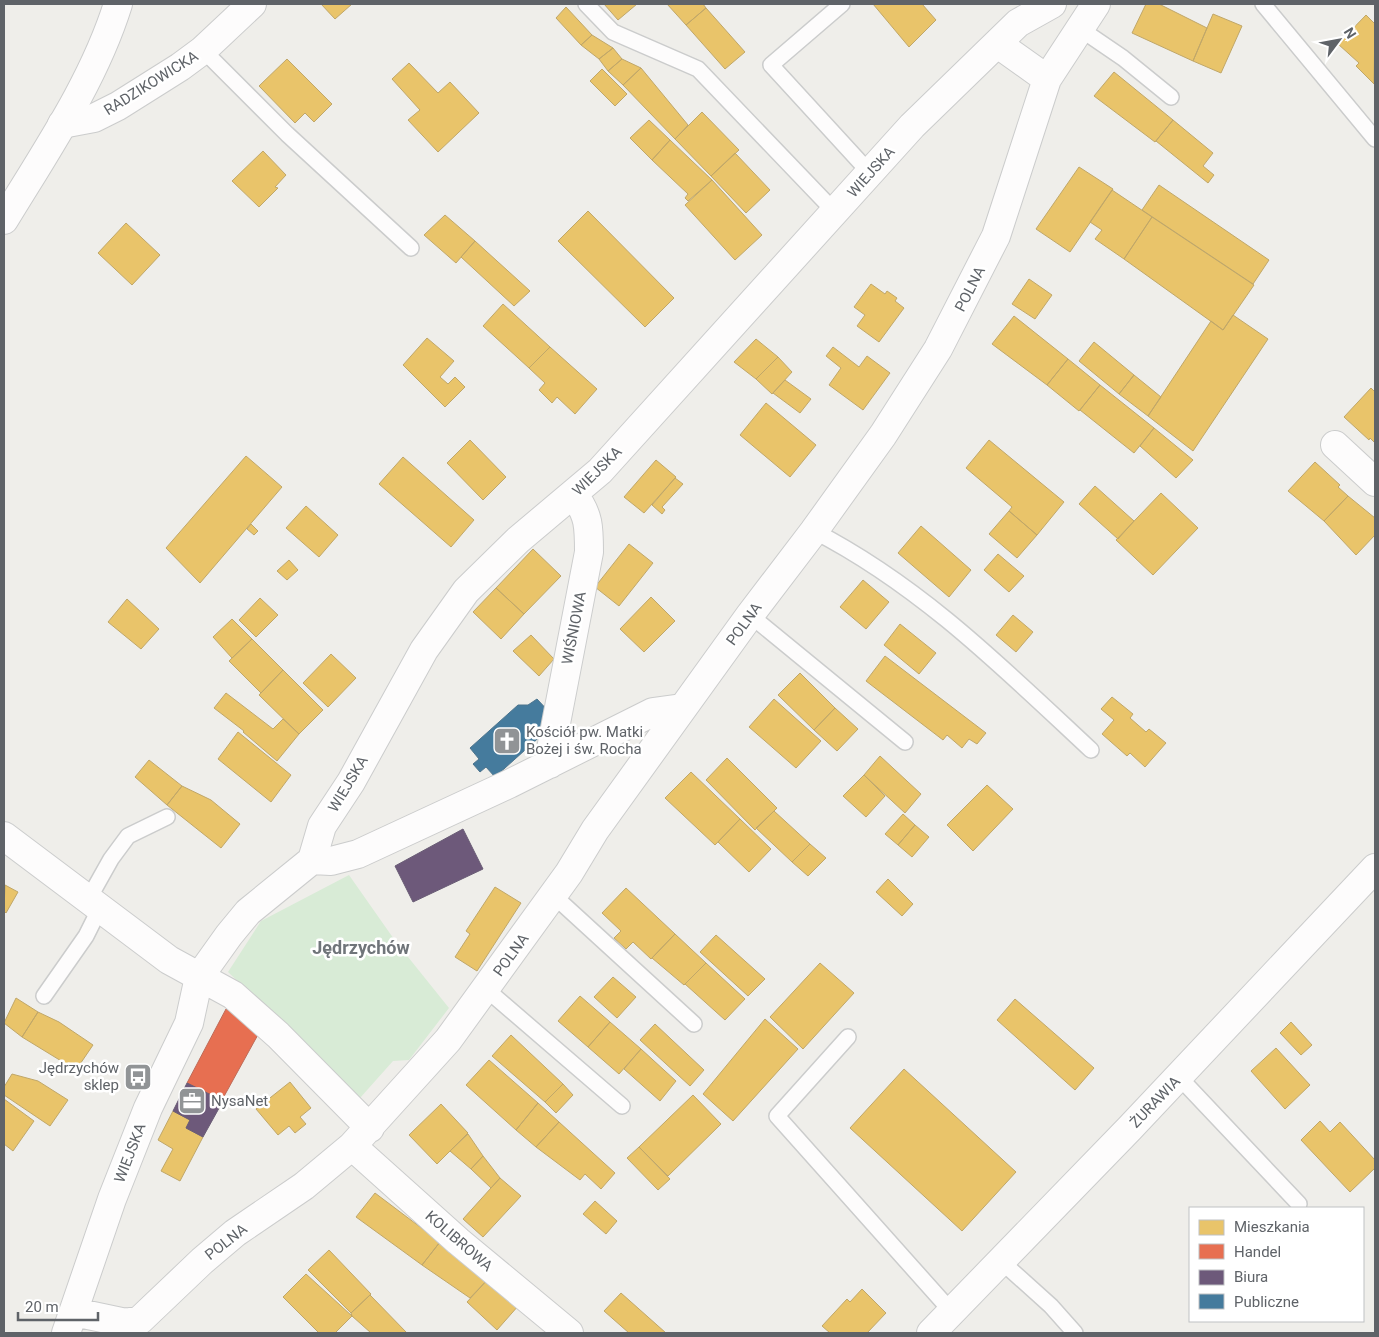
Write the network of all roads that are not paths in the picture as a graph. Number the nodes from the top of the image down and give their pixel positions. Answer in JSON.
{"nodes":[{"id":1,"x":118,"y":4,"type":"edge"},
{"id":2,"x":252,"y":4,"type":"edge"},
{"id":3,"x":586,"y":4,"type":"edge"},
{"id":4,"x":842,"y":4,"type":"edge"},
{"id":5,"x":1052,"y":4,"type":"edge"},
{"id":6,"x":1096,"y":4,"type":"edge"},
{"id":7,"x":1263,"y":4,"type":"edge"},
{"id":8,"x":1079,"y":28,"type":"junction"},
{"id":9,"x":998,"y":44,"type":"junction"},
{"id":10,"x":203,"y":50,"type":"junction"},
{"id":11,"x":1047,"y":80,"type":"junction"},
{"id":12,"x":1171,"y":98,"type":"dead end"},
{"id":13,"x":62,"y":124,"type":"junction"},
{"id":14,"x":1375,"y":139,"type":"edge"},
{"id":15,"x":870,"y":173,"type":"junction"},
{"id":16,"x":835,"y":212,"type":"junction"},
{"id":17,"x":4,"y":220,"type":"edge"},
{"id":18,"x":411,"y":248,"type":"dead end"},
{"id":19,"x":1335,"y":445,"type":"dead end"},
{"id":20,"x":1375,"y":482,"type":"edge"},
{"id":21,"x":574,"y":495,"type":"junction"},
{"id":22,"x":814,"y":531,"type":"junction"},
{"id":23,"x":750,"y":614,"type":"junction"},
{"id":24,"x":682,"y":708,"type":"junction"},
{"id":25,"x":905,"y":742,"type":"dead end"},
{"id":26,"x":1091,"y":750,"type":"dead end"},
{"id":27,"x":550,"y":764,"type":"junction"},
{"id":28,"x":167,"y":817,"type":"dead end"},
{"id":29,"x":4,"y":836,"type":"edge"},
{"id":30,"x":312,"y":860,"type":"junction"},
{"id":31,"x":1375,"y":868,"type":"edge"},
{"id":32,"x":553,"y":895,"type":"junction"},
{"id":33,"x":94,"y":904,"type":"junction"},
{"id":34,"x":200,"y":977,"type":"junction"},
{"id":35,"x":486,"y":989,"type":"junction"},
{"id":36,"x":44,"y":996,"type":"dead end"},
{"id":37,"x":694,"y":1024,"type":"dead end"},
{"id":38,"x":848,"y":1037,"type":"dead end"},
{"id":39,"x":1179,"y":1077,"type":"junction"},
{"id":40,"x":622,"y":1106,"type":"dead end"},
{"id":41,"x":361,"y":1137,"type":"junction"},
{"id":42,"x":1299,"y":1204,"type":"dead end"},
{"id":43,"x":1001,"y":1261,"type":"junction"},
{"id":44,"x":951,"y":1311,"type":"junction"},
{"id":45,"x":70,"y":1323,"type":"edge"},
{"id":46,"x":128,"y":1328,"type":"edge"},
{"id":47,"x":569,"y":1333,"type":"edge"},
{"id":48,"x":931,"y":1333,"type":"edge"},
{"id":49,"x":1076,"y":1333,"type":"edge"}],
"edges":[{"from":1,"to":13,"type":"street"},
{"from":2,"to":10,"type":"street","name":"RADZIKOWICKA"},
{"from":3,"to":16,"type":"lane"},
{"from":4,"to":15,"type":"lane"},
{"from":5,"to":9,"type":"street","name":"WIEJSKA"},
{"from":6,"to":8,"type":"street","name":"POLNA"},
{"from":7,"to":14,"type":"lane"},
{"from":8,"to":11,"type":"street","name":"POLNA"},
{"from":8,"to":12,"type":"lane"},
{"from":9,"to":11,"type":"street"},
{"from":9,"to":15,"type":"street","name":"WIEJSKA"},
{"from":10,"to":13,"type":"street","name":"RADZIKOWICKA"},
{"from":10,"to":18,"type":"lane"},
{"from":11,"to":22,"type":"street","name":"POLNA"},
{"from":13,"to":17,"type":"street"},
{"from":15,"to":16,"type":"street","name":"WIEJSKA"},
{"from":16,"to":21,"type":"street","name":"WIEJSKA"},
{"from":19,"to":20,"type":"street"},
{"from":21,"to":27,"type":"street","name":"WIŚNIOWA"},
{"from":21,"to":30,"type":"street","name":"WIEJSKA"},
{"from":22,"to":23,"type":"street","name":"POLNA"},
{"from":22,"to":26,"type":"lane"},
{"from":23,"to":24,"type":"street","name":"POLNA"},
{"from":23,"to":25,"type":"lane"},
{"from":24,"to":27,"type":"street"},
{"from":24,"to":32,"type":"street","name":"POLNA"},
{"from":27,"to":30,"type":"street"},
{"from":28,"to":33,"type":"lane"},
{"from":29,"to":33,"type":"street"},
{"from":30,"to":34,"type":"street","name":"WIEJSKA"},
{"from":31,"to":39,"type":"street","name":"ŻURAWIA"},
{"from":32,"to":35,"type":"street","name":"POLNA"},
{"from":32,"to":37,"type":"lane"},
{"from":33,"to":34,"type":"street"},
{"from":33,"to":36,"type":"lane"},
{"from":34,"to":41,"type":"street"},
{"from":34,"to":45,"type":"street","name":"WIEJSKA"},
{"from":35,"to":40,"type":"lane"},
{"from":35,"to":41,"type":"street","name":"POLNA"},
{"from":38,"to":44,"type":"lane"},
{"from":39,"to":42,"type":"lane"},
{"from":39,"to":43,"type":"street","name":"ŻURAWIA"},
{"from":41,"to":46,"type":"street","name":"POLNA"},
{"from":41,"to":47,"type":"street","name":"KOLIBROWA"},
{"from":43,"to":44,"type":"street","name":"ŻURAWIA"},
{"from":43,"to":49,"type":"lane"},
{"from":44,"to":48,"type":"street","name":"ŻURAWIA"},
{"from":45,"to":46,"type":"street","name":"POLNA"}]}
